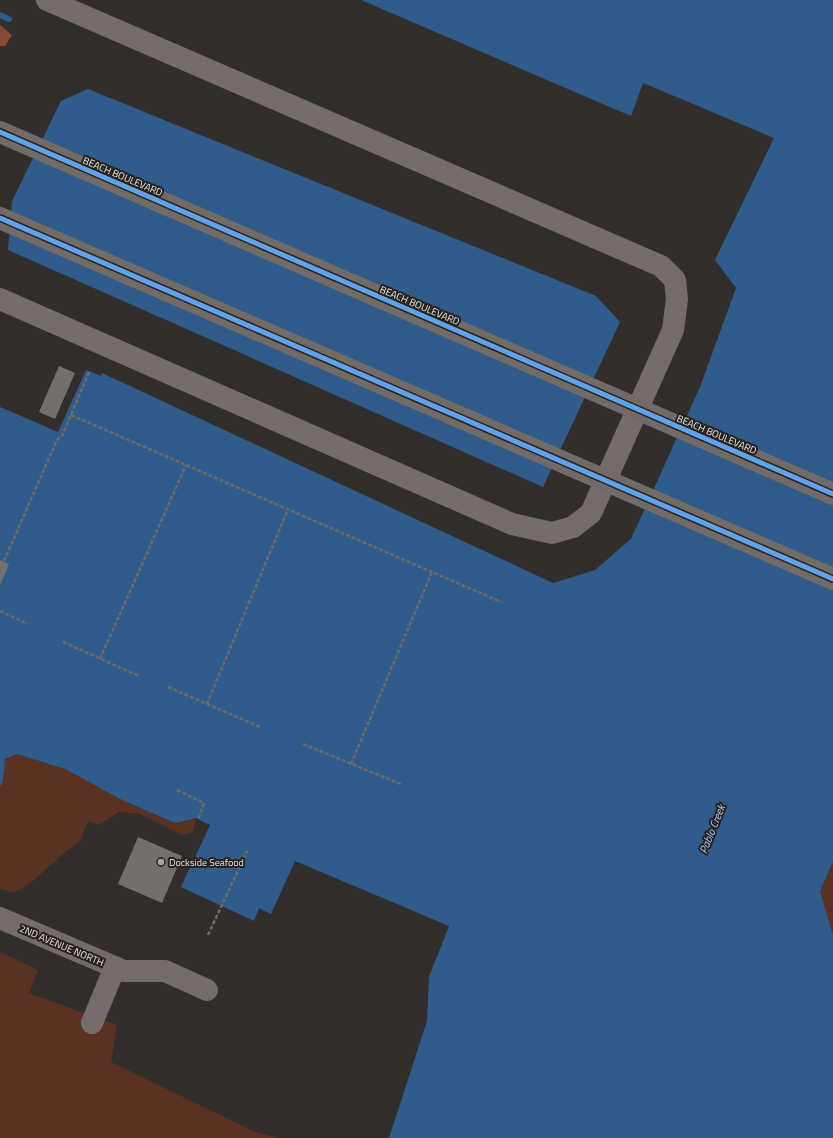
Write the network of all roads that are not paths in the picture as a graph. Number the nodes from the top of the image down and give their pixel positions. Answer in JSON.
{"nodes":[{"id":1,"x":47,"y":0,"type":"edge"},
{"id":2,"x":0,"y":132,"type":"edge"},
{"id":3,"x":0,"y":218,"type":"edge"},
{"id":4,"x":0,"y":300,"type":"edge"},
{"id":5,"x":833,"y":494,"type":"edge"},
{"id":6,"x":833,"y":579,"type":"edge"},
{"id":7,"x":0,"y":918,"type":"edge"},
{"id":8,"x":120,"y":969,"type":"junction"},
{"id":9,"x":207,"y":990,"type":"dead end"},
{"id":10,"x":92,"y":1023,"type":"dead end"}],
"edges":[{"from":1,"to":4,"type":"street"},
{"from":2,"to":5,"type":"highway","name":"BEACH BOULEVARD"},
{"from":3,"to":6,"type":"highway"},
{"from":7,"to":8,"type":"street","name":"2ND AVENUE NORTH"},
{"from":8,"to":9,"type":"street"},
{"from":8,"to":10,"type":"street"}]}
